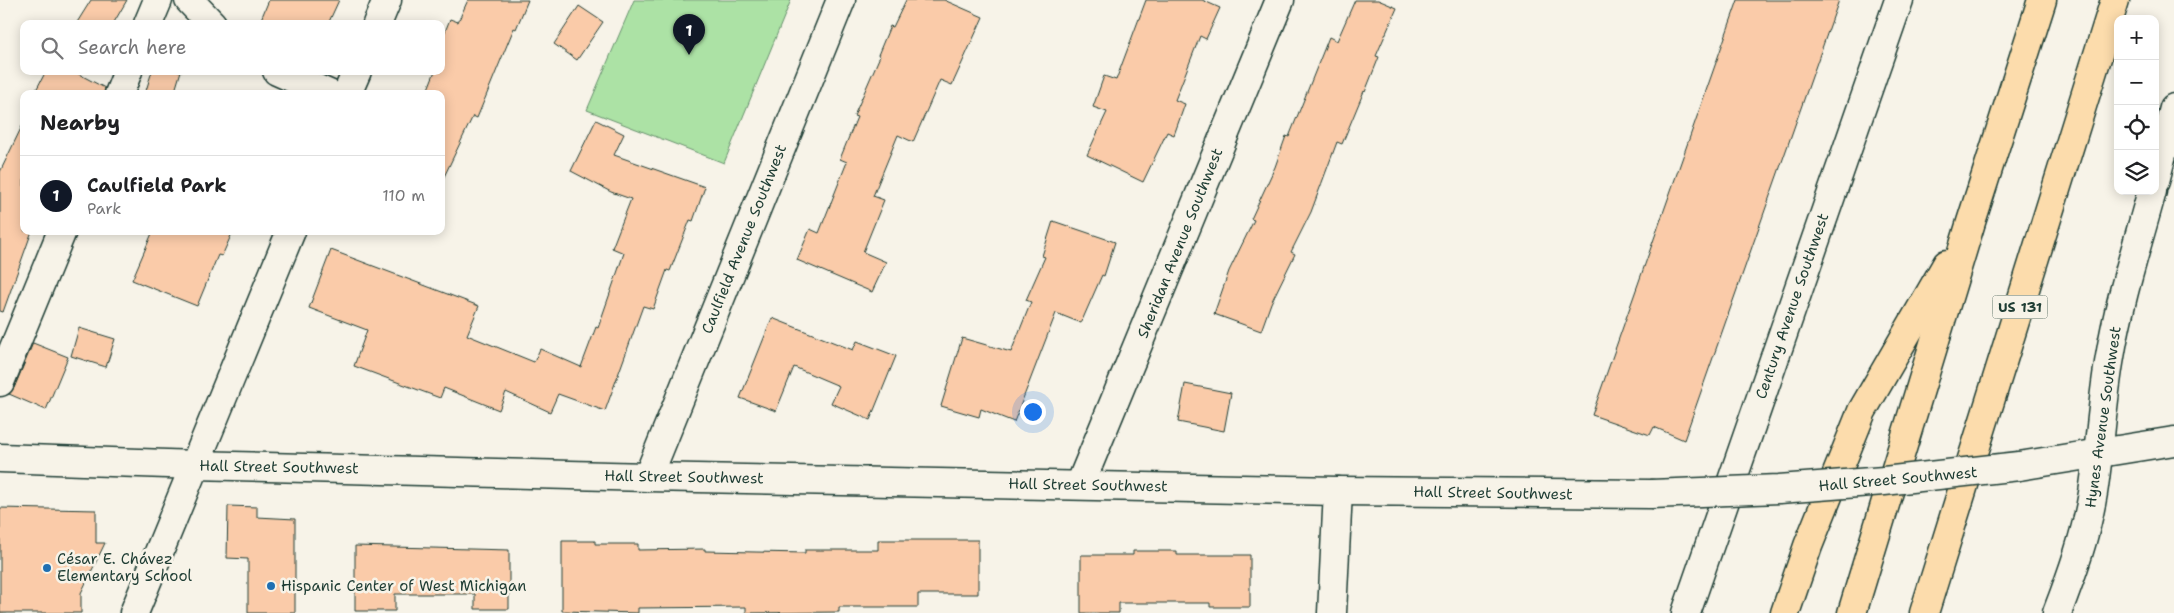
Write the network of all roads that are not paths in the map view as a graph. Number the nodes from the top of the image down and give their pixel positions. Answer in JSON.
{"nodes":[{"id":1,"x":158,"y":0,"type":"edge"},
{"id":2,"x":189,"y":0,"type":"edge"},
{"id":3,"x":387,"y":0,"type":"edge"},
{"id":4,"x":840,"y":0,"type":"edge"},
{"id":5,"x":1280,"y":0,"type":"edge"},
{"id":6,"x":1899,"y":0,"type":"edge"},
{"id":7,"x":2042,"y":0,"type":"edge"},
{"id":8,"x":2115,"y":0,"type":"edge"},
{"id":9,"x":150,"y":20,"type":"edge"},
{"id":10,"x":208,"y":20,"type":"edge"},
{"id":11,"x":379,"y":20,"type":"edge"},
{"id":12,"x":126,"y":75,"type":"edge"},
{"id":13,"x":286,"y":75,"type":"edge"},
{"id":14,"x":355,"y":75,"type":"edge"},
{"id":15,"x":121,"y":90,"type":"edge"},
{"id":16,"x":320,"y":90,"type":"edge"},
{"id":17,"x":349,"y":90,"type":"edge"},
{"id":18,"x":2174,"y":108,"type":"edge"},
{"id":19,"x":2159,"y":166,"type":"edge"},
{"id":20,"x":2151,"y":195,"type":"edge"},
{"id":21,"x":1971,"y":222,"type":"junction"},
{"id":22,"x":60,"y":235,"type":"edge"},
{"id":23,"x":289,"y":235,"type":"edge"},
{"id":24,"x":0,"y":382,"type":"edge"},
{"id":25,"x":2174,"y":441,"type":"edge"},
{"id":26,"x":2098,"y":454,"type":"junction"},
{"id":27,"x":0,"y":458,"type":"edge"},
{"id":28,"x":195,"y":465,"type":"junction"},
{"id":29,"x":648,"y":477,"type":"junction"},
{"id":30,"x":1080,"y":485,"type":"junction"},
{"id":31,"x":1338,"y":491,"type":"junction"},
{"id":32,"x":134,"y":613,"type":"edge"},
{"id":33,"x":1332,"y":613,"type":"edge"},
{"id":34,"x":1686,"y":613,"type":"edge"},
{"id":35,"x":1785,"y":613,"type":"edge"},
{"id":36,"x":1852,"y":613,"type":"edge"},
{"id":37,"x":1924,"y":613,"type":"edge"},
{"id":38,"x":2057,"y":613,"type":"edge"}],
"edges":[{"from":1,"to":9,"type":"main road"},
{"from":2,"to":10,"type":"main road"},
{"from":3,"to":11,"type":"main road"},
{"from":4,"to":29,"type":"main road","name":"Caulfield Avenue Southwest"},
{"from":5,"to":30,"type":"main road","name":"Sheridan Avenue Southwest"},
{"from":6,"to":34,"type":"main road","name":"Century Avenue Southwest"},
{"from":7,"to":21,"type":"highway"},
{"from":8,"to":37,"type":"highway","number":"US 131"},
{"from":12,"to":15,"type":"main road"},
{"from":13,"to":16,"type":"main road"},
{"from":14,"to":17,"type":"main road"},
{"from":18,"to":19,"type":"main road"},
{"from":20,"to":26,"type":"main road","name":"Hynes Avenue Southwest"},
{"from":21,"to":35,"type":"highway"},
{"from":21,"to":36,"type":"highway"},
{"from":22,"to":24,"type":"main road"},
{"from":23,"to":28,"type":"main road"},
{"from":25,"to":26,"type":"main road","name":"Hall Street Southwest"},
{"from":26,"to":31,"type":"main road","name":"Hall Street Southwest","bridge":true},
{"from":26,"to":38,"type":"main road","name":"Hynes Avenue Southwest"},
{"from":27,"to":28,"type":"main road","name":"Hall Street Southwest"},
{"from":28,"to":29,"type":"main road","name":"Hall Street Southwest"},
{"from":28,"to":32,"type":"main road"},
{"from":29,"to":30,"type":"main road","name":"Hall Street Southwest"},
{"from":30,"to":31,"type":"main road","name":"Hall Street Southwest"},
{"from":31,"to":33,"type":"main road"}]}
